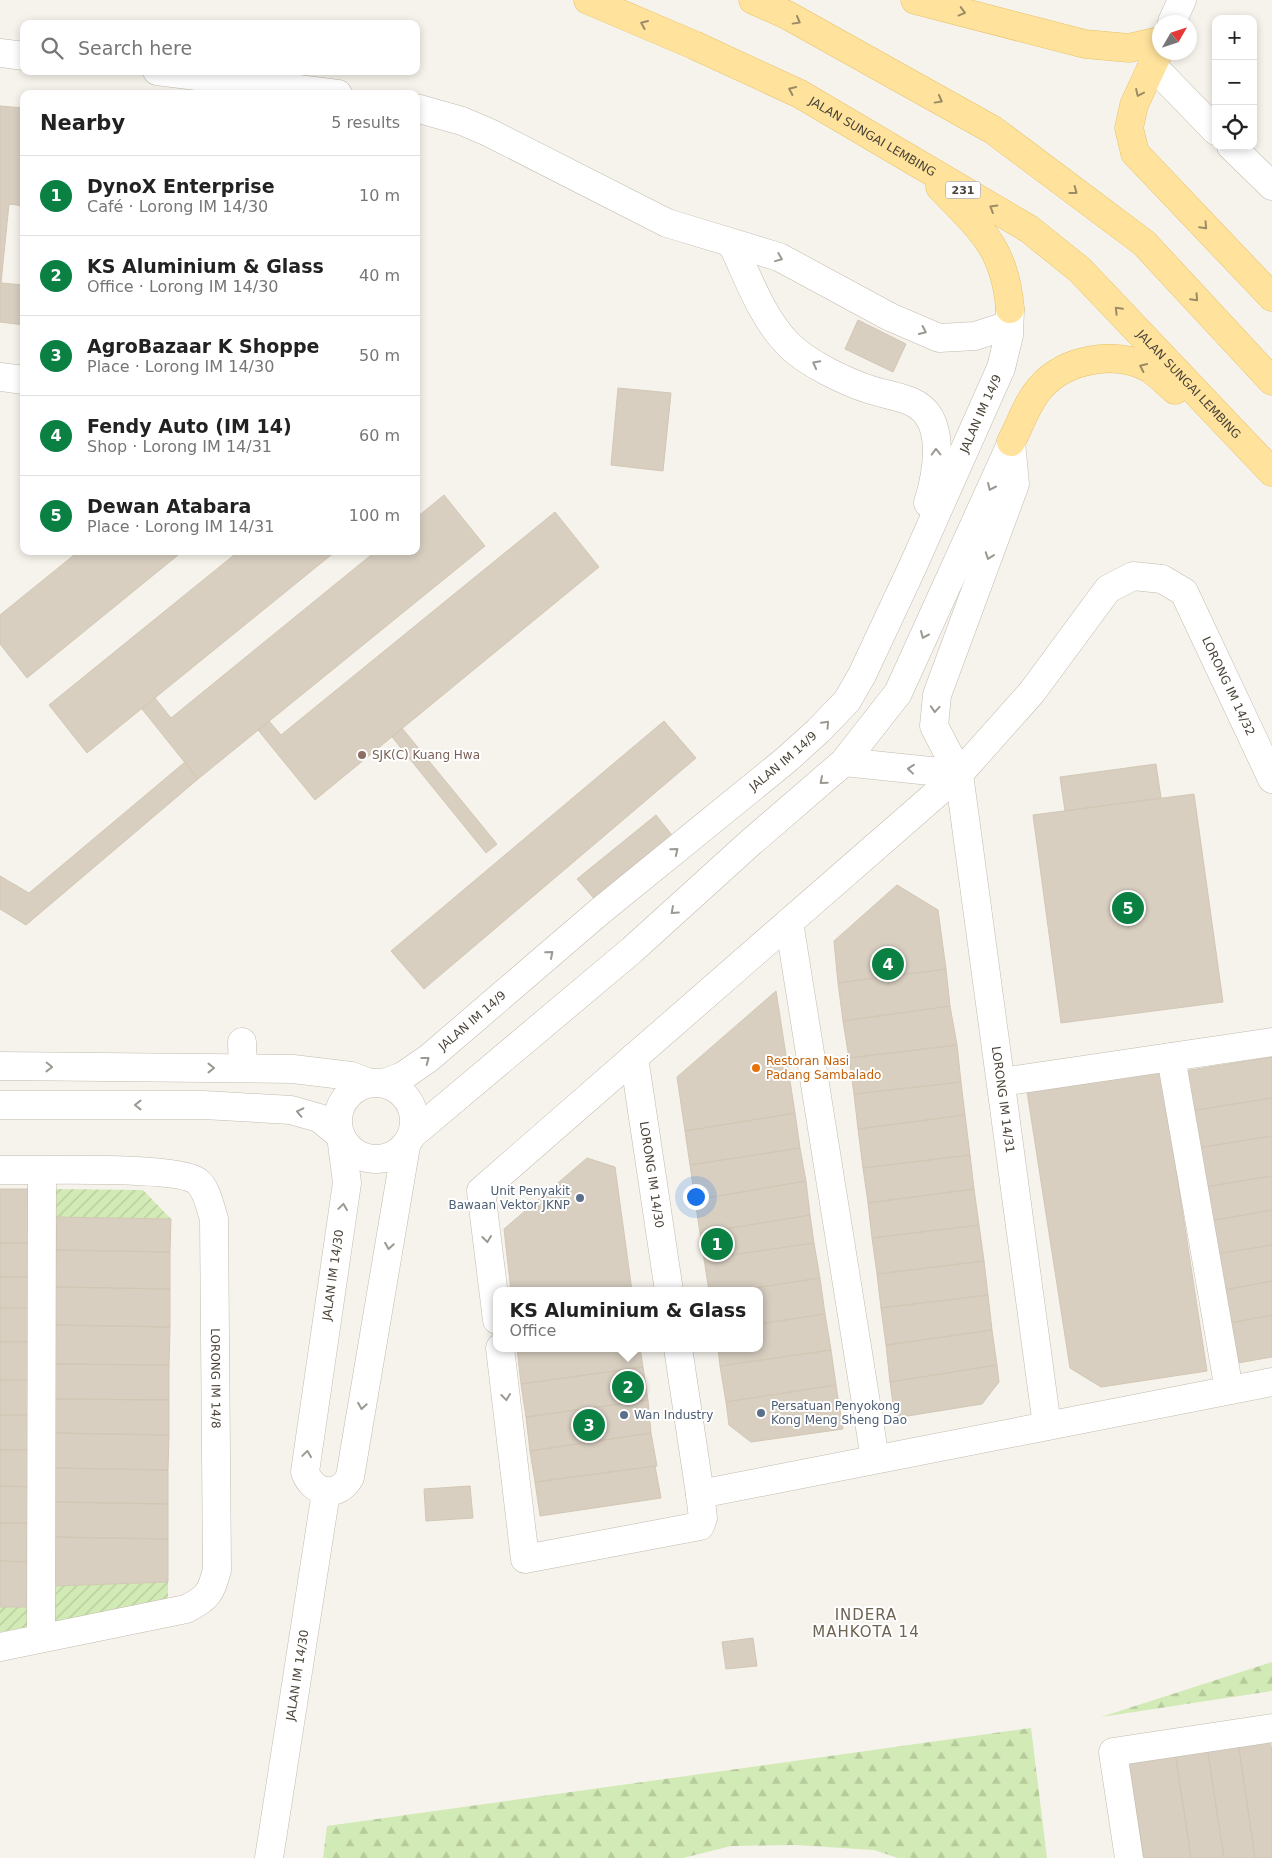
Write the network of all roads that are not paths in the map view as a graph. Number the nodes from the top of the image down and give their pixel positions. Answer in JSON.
{"nodes":[{"id":1,"x":588,"y":0,"type":"edge"},
{"id":2,"x":754,"y":0,"type":"edge"},
{"id":3,"x":915,"y":0,"type":"edge"},
{"id":4,"x":1182,"y":0,"type":"edge"},
{"id":5,"x":1175,"y":15,"type":"edge"},
{"id":6,"x":1152,"y":51,"type":"edge"},
{"id":7,"x":0,"y":53,"type":"edge"},
{"id":8,"x":20,"y":56,"type":"edge"},
{"id":9,"x":1154,"y":60,"type":"edge"},
{"id":10,"x":1163,"y":60,"type":"edge"},
{"id":11,"x":181,"y":75,"type":"edge"},
{"id":12,"x":257,"y":88,"type":"edge"},
{"id":13,"x":284,"y":90,"type":"edge"},
{"id":14,"x":420,"y":109,"type":"edge"},
{"id":15,"x":1212,"y":126,"type":"edge"},
{"id":16,"x":1234,"y":150,"type":"edge"},
{"id":17,"x":919,"y":164,"type":"junction"},
{"id":18,"x":1272,"y":186,"type":"edge"},
{"id":19,"x":732,"y":244,"type":"junction"},
{"id":20,"x":1272,"y":297,"type":"edge"},
{"id":21,"x":1009,"y":317,"type":"junction"},
{"id":22,"x":0,"y":378,"type":"edge"},
{"id":23,"x":20,"y":380,"type":"edge"},
{"id":24,"x":1272,"y":381,"type":"edge"},
{"id":25,"x":1011,"y":442,"type":"junction"},
{"id":26,"x":1272,"y":472,"type":"edge"},
{"id":27,"x":1272,"y":479,"type":"edge"},
{"id":28,"x":912,"y":568,"type":"junction"},
{"id":29,"x":862,"y":675,"type":"junction"},
{"id":30,"x":898,"y":693,"type":"junction"},
{"id":31,"x":844,"y":762,"type":"junction"},
{"id":32,"x":959,"y":774,"type":"junction"},
{"id":33,"x":1272,"y":779,"type":"edge"},
{"id":34,"x":789,"y":922,"type":"junction"},
{"id":35,"x":242,"y":1042,"type":"dead end"},
{"id":36,"x":1272,"y":1042,"type":"edge"},
{"id":37,"x":1171,"y":1057,"type":"junction"},
{"id":38,"x":634,"y":1058,"type":"junction"},
{"id":39,"x":0,"y":1066,"type":"edge"},
{"id":40,"x":243,"y":1068,"type":"junction"},
{"id":41,"x":1002,"y":1082,"type":"junction"},
{"id":42,"x":377,"y":1083,"type":"junction"},
{"id":43,"x":0,"y":1105,"type":"edge"},
{"id":44,"x":341,"y":1136,"type":"junction"},
{"id":45,"x":409,"y":1140,"type":"junction"},
{"id":46,"x":0,"y":1170,"type":"edge"},
{"id":47,"x":42,"y":1171,"type":"junction"},
{"id":48,"x":668,"y":1287,"type":"edge"},
{"id":49,"x":493,"y":1288,"type":"edge"},
{"id":50,"x":500,"y":1352,"type":"edge"},
{"id":51,"x":679,"y":1352,"type":"edge"},
{"id":52,"x":1272,"y":1382,"type":"edge"},
{"id":53,"x":1229,"y":1390,"type":"junction"},
{"id":54,"x":1047,"y":1426,"type":"junction"},
{"id":55,"x":875,"y":1459,"type":"junction"},
{"id":56,"x":326,"y":1492,"type":"junction"},
{"id":57,"x":700,"y":1494,"type":"junction"},
{"id":58,"x":41,"y":1638,"type":"junction"},
{"id":59,"x":0,"y":1647,"type":"edge"},
{"id":60,"x":1272,"y":1728,"type":"edge"},
{"id":61,"x":269,"y":1858,"type":"edge"},
{"id":62,"x":1129,"y":1858,"type":"edge"}],
"edges":[{"from":17,"to":1,"type":"main road","name":"JALAN SUNGAI LEMBING","number":"231","one_way":true},
{"from":2,"to":24,"type":"main road","one_way":true},
{"from":3,"to":6,"type":"main road","one_way":true},
{"from":4,"to":5,"type":"street"},
{"from":7,"to":8,"type":"street"},
{"from":9,"to":20,"type":"main road","one_way":true},
{"from":10,"to":15,"type":"street"},
{"from":11,"to":12,"type":"street"},
{"from":12,"to":13,"type":"street"},
{"from":14,"to":19,"type":"street"},
{"from":16,"to":18,"type":"street"},
{"from":17,"to":21,"type":"main road"},
{"from":26,"to":17,"type":"main road","name":"JALAN SUNGAI LEMBING","number":"231","one_way":true},
{"from":19,"to":21,"type":"street","one_way":true},
{"from":28,"to":19,"type":"street","one_way":true},
{"from":21,"to":28,"type":"street","name":"JALAN IM 14/9"},
{"from":22,"to":23,"type":"street"},
{"from":27,"to":25,"type":"main road","one_way":true},
{"from":25,"to":30,"type":"street","one_way":true},
{"from":25,"to":32,"type":"street","name":"LORONG IM 14/31","one_way":true},
{"from":28,"to":29,"type":"street","name":"JALAN IM 14/9"},
{"from":29,"to":30,"type":"street"},
{"from":42,"to":29,"type":"street","name":"JALAN IM 14/9","one_way":true},
{"from":30,"to":31,"type":"street"},
{"from":32,"to":31,"type":"street","one_way":true},
{"from":31,"to":45,"type":"street","one_way":true},
{"from":32,"to":33,"type":"street","name":"LORONG IM 14/32"},
{"from":32,"to":34,"type":"street"},
{"from":32,"to":41,"type":"street","name":"LORONG IM 14/31"},
{"from":34,"to":38,"type":"street"},
{"from":34,"to":55,"type":"street"},
{"from":35,"to":40,"type":"street"},
{"from":36,"to":37,"type":"street"},
{"from":37,"to":41,"type":"street"},
{"from":37,"to":53,"type":"street"},
{"from":38,"to":48,"type":"street","name":"LORONG IM 14/30"},
{"from":38,"to":49,"type":"street","one_way":true},
{"from":39,"to":40,"type":"street","one_way":true},
{"from":40,"to":42,"type":"street"},
{"from":41,"to":54,"type":"street","name":"LORONG IM 14/31"},
{"from":42,"to":44,"type":"street"},
{"from":42,"to":45,"type":"street"},
{"from":44,"to":43,"type":"street","one_way":true},
{"from":44,"to":45,"type":"street"},
{"from":56,"to":44,"type":"street","name":"JALAN IM 14/30","one_way":true},
{"from":45,"to":56,"type":"street","one_way":true},
{"from":46,"to":47,"type":"street"},
{"from":47,"to":58,"type":"street"},
{"from":47,"to":58,"type":"street","name":"LORONG IM 14/8"},
{"from":50,"to":57,"type":"street","one_way":true},
{"from":51,"to":57,"type":"street"},
{"from":52,"to":53,"type":"street"},
{"from":53,"to":54,"type":"street"},
{"from":54,"to":55,"type":"street"},
{"from":55,"to":57,"type":"street"},
{"from":56,"to":61,"type":"street","name":"JALAN IM 14/30"},
{"from":58,"to":59,"type":"street"},
{"from":60,"to":62,"type":"street"}]}
